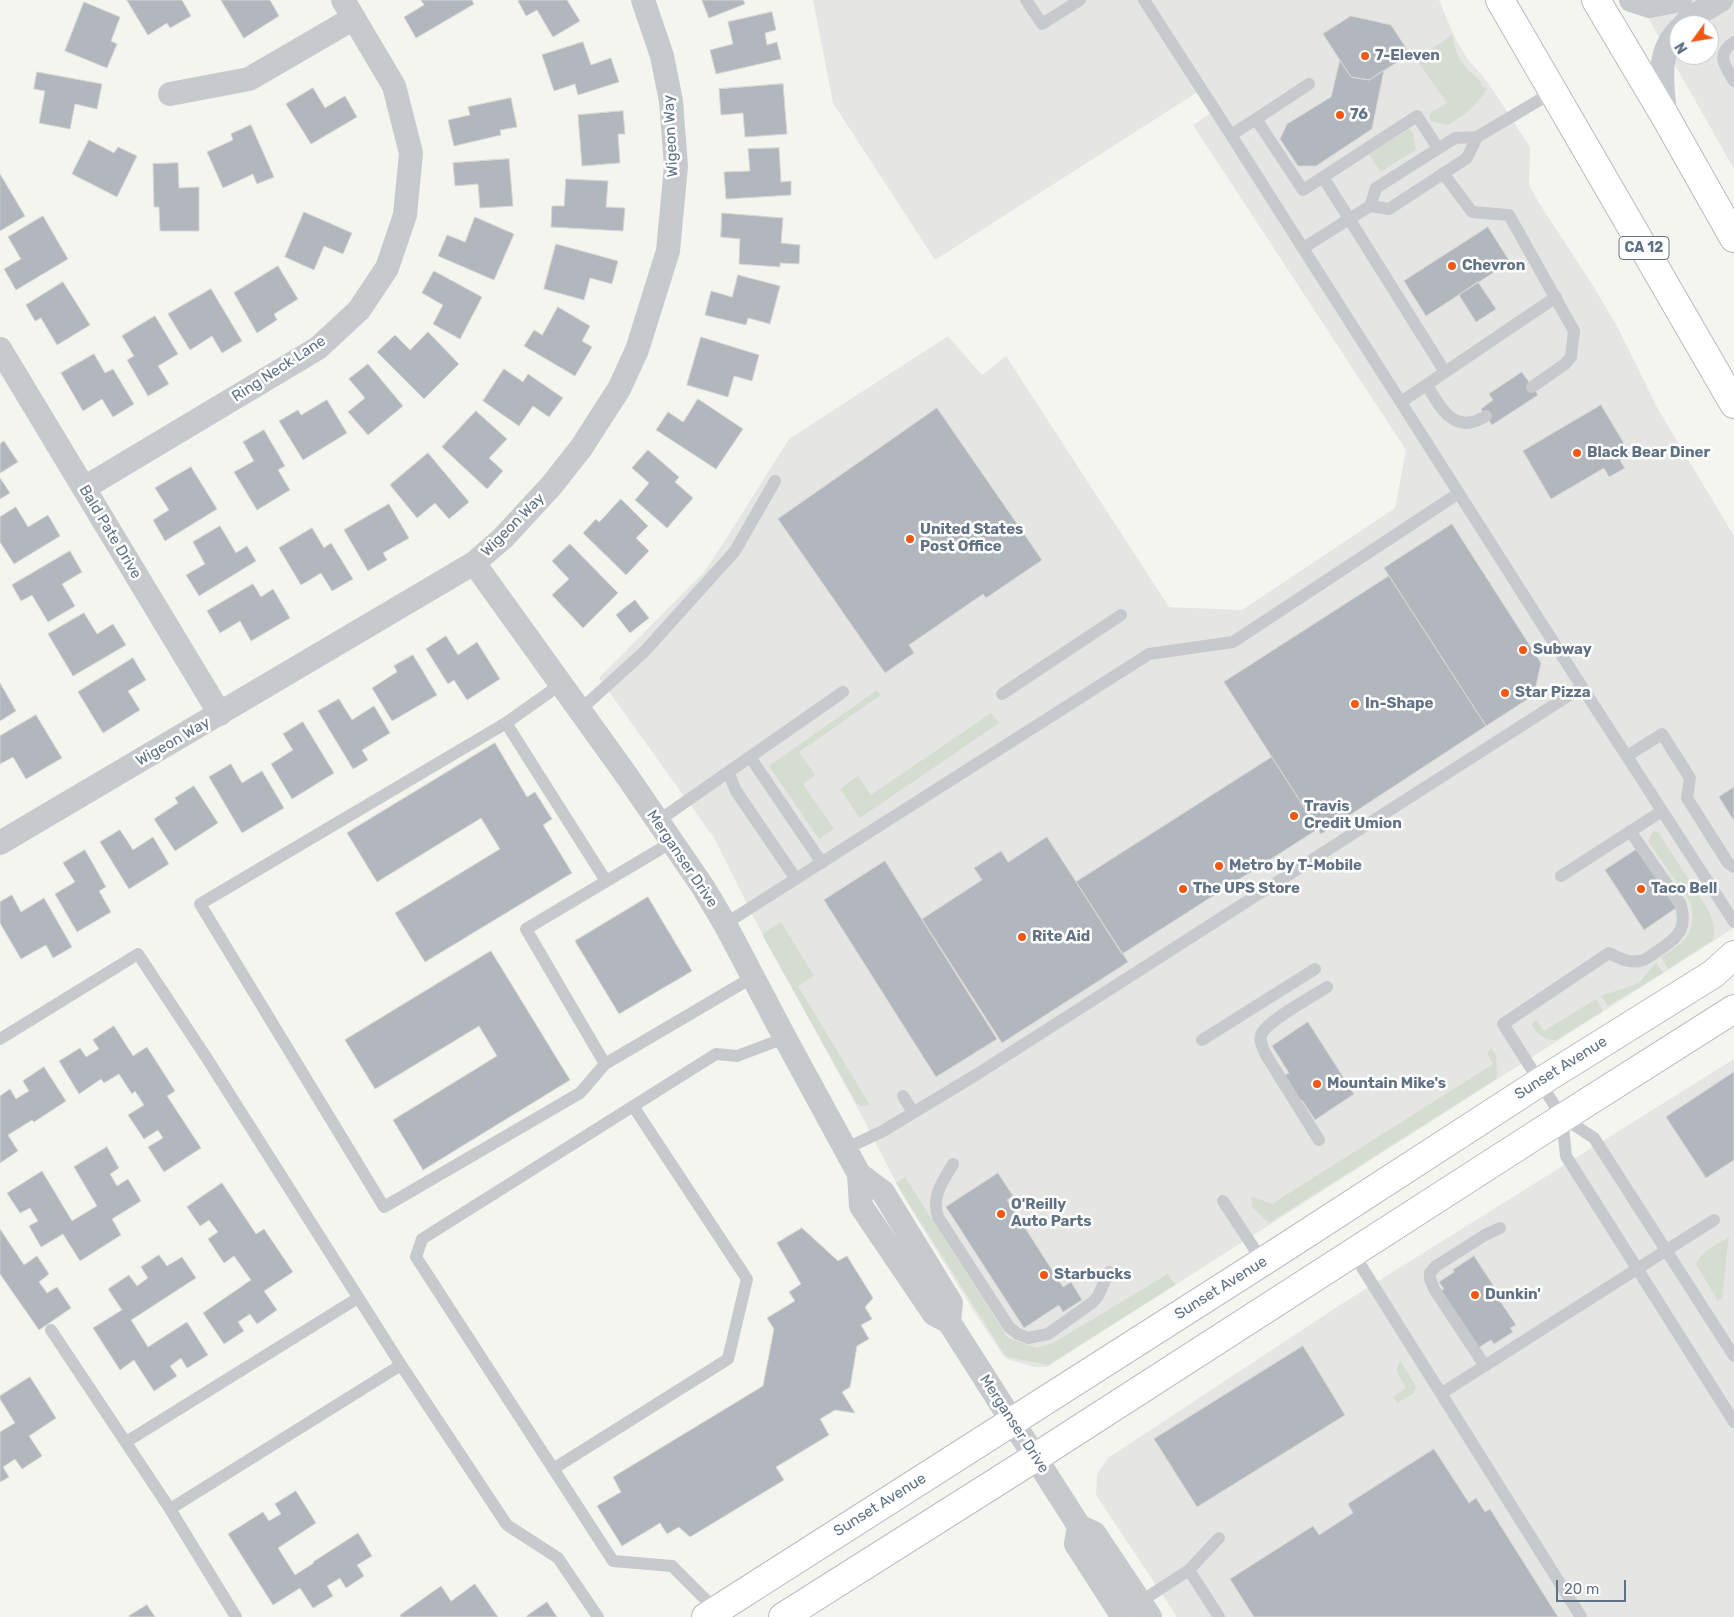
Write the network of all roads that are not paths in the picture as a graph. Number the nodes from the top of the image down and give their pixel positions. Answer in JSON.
{"nodes":[{"id":1,"x":643,"y":0,"type":"edge"},
{"id":2,"x":1026,"y":0,"type":"edge"},
{"id":3,"x":1080,"y":0,"type":"edge"},
{"id":4,"x":1144,"y":0,"type":"edge"},
{"id":5,"x":1500,"y":0,"type":"edge"},
{"id":6,"x":1596,"y":0,"type":"edge"},
{"id":7,"x":1631,"y":0,"type":"edge"},
{"id":8,"x":1680,"y":0,"type":"edge"},
{"id":9,"x":1721,"y":0,"type":"edge"},
{"id":10,"x":348,"y":9,"type":"edge"},
{"id":11,"x":1695,"y":15,"type":"edge"},
{"id":12,"x":1734,"y":42,"type":"edge"},
{"id":13,"x":1669,"y":43,"type":"edge"},
{"id":14,"x":1734,"y":81,"type":"edge"},
{"id":15,"x":1309,"y":84,"type":"dead end"},
{"id":16,"x":1553,"y":92,"type":"junction"},
{"id":17,"x":170,"y":94,"type":"dead end"},
{"id":18,"x":1665,"y":116,"type":"junction"},
{"id":19,"x":1256,"y":119,"type":"junction"},
{"id":20,"x":1231,"y":135,"type":"junction"},
{"id":21,"x":1477,"y":137,"type":"junction"},
{"id":22,"x":1438,"y":148,"type":"junction"},
{"id":23,"x":1443,"y":174,"type":"junction"},
{"id":24,"x":1323,"y":177,"type":"junction"},
{"id":25,"x":1370,"y":206,"type":"junction"},
{"id":26,"x":1349,"y":219,"type":"junction"},
{"id":27,"x":1734,"y":238,"type":"edge"},
{"id":28,"x":1303,"y":248,"type":"junction"},
{"id":29,"x":1556,"y":297,"type":"junction"},
{"id":30,"x":0,"y":349,"type":"edge"},
{"id":31,"x":1445,"y":372,"type":"junction"},
{"id":32,"x":1426,"y":385,"type":"junction"},
{"id":33,"x":1532,"y":386,"type":"dead end"},
{"id":34,"x":1401,"y":402,"type":"junction"},
{"id":35,"x":1734,"y":404,"type":"edge"},
{"id":36,"x":1486,"y":416,"type":"dead end"},
{"id":37,"x":775,"y":481,"type":"dead end"},
{"id":38,"x":84,"y":488,"type":"junction"},
{"id":39,"x":1460,"y":494,"type":"junction"},
{"id":40,"x":474,"y":563,"type":"junction"},
{"id":41,"x":1121,"y":615,"type":"dead end"},
{"id":42,"x":561,"y":684,"type":"junction"},
{"id":43,"x":1582,"y":687,"type":"junction"},
{"id":44,"x":843,"y":692,"type":"dead end"},
{"id":45,"x":1002,"y":694,"type":"dead end"},
{"id":46,"x":580,"y":710,"type":"junction"},
{"id":47,"x":220,"y":714,"type":"junction"},
{"id":48,"x":506,"y":723,"type":"junction"},
{"id":49,"x":1627,"y":756,"type":"junction"},
{"id":50,"x":750,"y":757,"type":"junction"},
{"id":51,"x":728,"y":772,"type":"junction"},
{"id":52,"x":1662,"y":811,"type":"junction"},
{"id":53,"x":658,"y":822,"type":"junction"},
{"id":54,"x":1630,"y":831,"type":"junction"},
{"id":55,"x":672,"y":842,"type":"junction"},
{"id":56,"x":0,"y":843,"type":"edge"},
{"id":57,"x":822,"y":863,"type":"junction"},
{"id":58,"x":1734,"y":867,"type":"edge"},
{"id":59,"x":1561,"y":876,"type":"dead end"},
{"id":60,"x":796,"y":879,"type":"junction"},
{"id":61,"x":606,"y":881,"type":"junction"},
{"id":62,"x":1734,"y":922,"type":"edge"},
{"id":63,"x":725,"y":924,"type":"junction"},
{"id":64,"x":1734,"y":955,"type":"edge"},
{"id":65,"x":1315,"y":969,"type":"dead end"},
{"id":66,"x":753,"y":977,"type":"junction"},
{"id":67,"x":1327,"y":987,"type":"dead end"},
{"id":68,"x":1734,"y":1009,"type":"edge"},
{"id":69,"x":784,"y":1038,"type":"junction"},
{"id":70,"x":0,"y":1040,"type":"edge"},
{"id":71,"x":1202,"y":1040,"type":"dead end"},
{"id":72,"x":606,"y":1064,"type":"junction"},
{"id":73,"x":1540,"y":1082,"type":"junction"},
{"id":74,"x":903,"y":1096,"type":"dead end"},
{"id":75,"x":633,"y":1106,"type":"junction"},
{"id":76,"x":913,"y":1112,"type":"junction"},
{"id":77,"x":1562,"y":1117,"type":"junction"},
{"id":78,"x":1319,"y":1140,"type":"dead end"},
{"id":79,"x":845,"y":1149,"type":"junction"},
{"id":80,"x":953,"y":1164,"type":"dead end"},
{"id":81,"x":1222,"y":1201,"type":"dead end"},
{"id":82,"x":1714,"y":1220,"type":"dead end"},
{"id":83,"x":1500,"y":1228,"type":"dead end"},
{"id":84,"x":1667,"y":1251,"type":"junction"},
{"id":85,"x":1353,"y":1252,"type":"junction"},
{"id":86,"x":1263,"y":1262,"type":"junction"},
{"id":87,"x":1637,"y":1270,"type":"junction"},
{"id":88,"x":1109,"y":1272,"type":"dead end"},
{"id":89,"x":358,"y":1298,"type":"junction"},
{"id":90,"x":51,"y":1330,"type":"dead end"},
{"id":91,"x":1734,"y":1356,"type":"edge"},
{"id":92,"x":401,"y":1365,"type":"junction"},
{"id":93,"x":1485,"y":1366,"type":"junction"},
{"id":94,"x":1442,"y":1393,"type":"junction"},
{"id":95,"x":1012,"y":1422,"type":"junction"},
{"id":96,"x":1734,"y":1422,"type":"edge"},
{"id":97,"x":126,"y":1442,"type":"junction"},
{"id":98,"x":1036,"y":1457,"type":"junction"},
{"id":99,"x":554,"y":1470,"type":"junction"},
{"id":100,"x":170,"y":1509,"type":"junction"},
{"id":101,"x":1219,"y":1538,"type":"dead end"},
{"id":102,"x":1189,"y":1570,"type":"junction"},
{"id":103,"x":1138,"y":1612,"type":"edge"},
{"id":104,"x":711,"y":1614,"type":"edge"},
{"id":105,"x":236,"y":1617,"type":"edge"},
{"id":106,"x":598,"y":1617,"type":"edge"},
{"id":107,"x":782,"y":1617,"type":"edge"},
{"id":108,"x":1219,"y":1617,"type":"edge"},
{"id":109,"x":1581,"y":1617,"type":"edge"}],
"edges":[{"from":1,"to":40,"type":"street","name":"Wigeon Way"},
{"from":2,"to":3,"type":"lane"},
{"from":4,"to":20,"type":"lane"},
{"from":5,"to":16,"type":"main road","number":"CA 12"},
{"from":6,"to":18,"type":"main road"},
{"from":7,"to":8,"type":"street"},
{"from":9,"to":11,"type":"street"},
{"from":10,"to":17,"type":"street"},
{"from":10,"to":38,"type":"street","name":"Ring Neck Lane"},
{"from":12,"to":14,"type":"lane"},
{"from":13,"to":18,"type":"street"},
{"from":15,"to":19,"type":"lane"},
{"from":16,"to":21,"type":"lane"},
{"from":16,"to":35,"type":"main road","number":"CA 12"},
{"from":18,"to":27,"type":"main road"},
{"from":19,"to":20,"type":"lane"},
{"from":19,"to":24,"type":"lane"},
{"from":20,"to":28,"type":"lane"},
{"from":21,"to":22,"type":"lane"},
{"from":21,"to":23,"type":"lane"},
{"from":22,"to":24,"type":"lane"},
{"from":22,"to":25,"type":"lane"},
{"from":23,"to":25,"type":"lane"},
{"from":23,"to":29,"type":"lane"},
{"from":24,"to":26,"type":"lane"},
{"from":25,"to":26,"type":"lane"},
{"from":26,"to":28,"type":"lane"},
{"from":26,"to":31,"type":"lane"},
{"from":28,"to":34,"type":"lane"},
{"from":29,"to":31,"type":"lane"},
{"from":29,"to":33,"type":"lane"},
{"from":30,"to":38,"type":"street","name":"Bald Pate Drive"},
{"from":31,"to":32,"type":"lane"},
{"from":32,"to":34,"type":"lane"},
{"from":32,"to":36,"type":"lane"},
{"from":34,"to":39,"type":"lane"},
{"from":37,"to":46,"type":"lane"},
{"from":38,"to":47,"type":"street","name":"Bald Pate Drive"},
{"from":39,"to":43,"type":"lane"},
{"from":39,"to":57,"type":"lane"},
{"from":40,"to":42,"type":"street","name":"Merganser Drive"},
{"from":40,"to":47,"type":"street","name":"Wigeon Way"},
{"from":41,"to":45,"type":"lane"},
{"from":42,"to":46,"type":"street","name":"Merganser Drive"},
{"from":42,"to":48,"type":"lane"},
{"from":43,"to":49,"type":"lane"},
{"from":43,"to":76,"type":"lane"},
{"from":44,"to":50,"type":"lane"},
{"from":46,"to":53,"type":"street","name":"Merganser Drive"},
{"from":47,"to":56,"type":"street","name":"Wigeon Way"},
{"from":48,"to":61,"type":"lane"},
{"from":48,"to":72,"type":"lane"},
{"from":49,"to":52,"type":"lane"},
{"from":49,"to":58,"type":"lane"},
{"from":50,"to":51,"type":"lane"},
{"from":50,"to":57,"type":"lane"},
{"from":51,"to":53,"type":"lane"},
{"from":51,"to":60,"type":"lane"},
{"from":52,"to":54,"type":"lane"},
{"from":52,"to":62,"type":"lane"},
{"from":53,"to":55,"type":"street","name":"Merganser Drive"},
{"from":54,"to":59,"type":"lane"},
{"from":54,"to":73,"type":"lane"},
{"from":55,"to":61,"type":"lane"},
{"from":55,"to":63,"type":"street","name":"Merganser Drive"},
{"from":57,"to":60,"type":"lane"},
{"from":60,"to":63,"type":"lane"},
{"from":61,"to":72,"type":"lane"},
{"from":63,"to":66,"type":"street","name":"Merganser Drive"},
{"from":64,"to":73,"type":"main road","name":"Sunset Avenue"},
{"from":65,"to":71,"type":"lane"},
{"from":66,"to":69,"type":"street","name":"Merganser Drive"},
{"from":66,"to":72,"type":"lane"},
{"from":67,"to":78,"type":"lane"},
{"from":68,"to":77,"type":"main road"},
{"from":69,"to":75,"type":"lane"},
{"from":69,"to":79,"type":"street","name":"Merganser Drive"},
{"from":70,"to":89,"type":"lane"},
{"from":73,"to":77,"type":"lane"},
{"from":73,"to":86,"type":"main road","name":"Sunset Avenue"},
{"from":74,"to":76,"type":"lane"},
{"from":75,"to":99,"type":"lane"},
{"from":75,"to":99,"type":"lane"},
{"from":76,"to":79,"type":"lane"},
{"from":77,"to":84,"type":"lane"},
{"from":77,"to":85,"type":"main road"},
{"from":77,"to":87,"type":"lane"},
{"from":79,"to":95,"type":"street","name":"Merganser Drive"},
{"from":80,"to":88,"type":"lane"},
{"from":81,"to":86,"type":"lane"},
{"from":82,"to":84,"type":"lane"},
{"from":83,"to":93,"type":"lane"},
{"from":84,"to":87,"type":"lane"},
{"from":84,"to":91,"type":"lane"},
{"from":85,"to":94,"type":"lane"},
{"from":85,"to":98,"type":"main road"},
{"from":86,"to":95,"type":"main road","name":"Sunset Avenue"},
{"from":87,"to":93,"type":"lane"},
{"from":87,"to":96,"type":"lane"},
{"from":89,"to":92,"type":"lane"},
{"from":89,"to":97,"type":"lane"},
{"from":90,"to":97,"type":"lane"},
{"from":92,"to":100,"type":"lane"},
{"from":92,"to":106,"type":"lane"},
{"from":93,"to":94,"type":"lane"},
{"from":94,"to":109,"type":"lane"},
{"from":95,"to":98,"type":"street","name":"Merganser Drive"},
{"from":95,"to":104,"type":"main road","name":"Sunset Avenue"},
{"from":97,"to":100,"type":"lane"},
{"from":98,"to":103,"type":"street","name":"Merganser Drive"},
{"from":98,"to":107,"type":"main road"},
{"from":99,"to":104,"type":"lane"},
{"from":100,"to":105,"type":"lane"},
{"from":101,"to":102,"type":"lane"},
{"from":102,"to":103,"type":"lane"},
{"from":102,"to":108,"type":"lane"}]}
